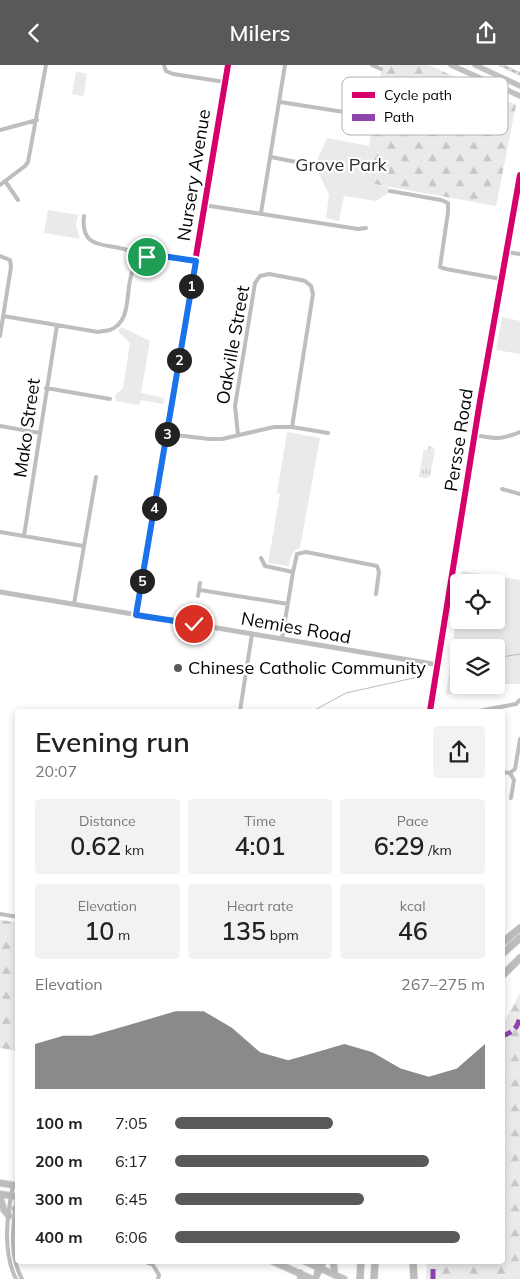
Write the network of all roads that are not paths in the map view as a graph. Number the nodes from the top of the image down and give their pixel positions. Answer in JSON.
{"nodes":[{"id":1,"x":46,"y":65,"type":"edge"},
{"id":2,"x":164,"y":65,"type":"edge"},
{"id":3,"x":228,"y":65,"type":"edge"},
{"id":4,"x":285,"y":65,"type":"edge"},
{"id":5,"x":372,"y":65,"type":"edge"},
{"id":6,"x":451,"y":65,"type":"edge"},
{"id":7,"x":475,"y":65,"type":"edge"},
{"id":8,"x":381,"y":69,"type":"dead end"},
{"id":9,"x":478,"y":77,"type":"edge"},
{"id":10,"x":501,"y":77,"type":"edge"},
{"id":11,"x":508,"y":80,"type":"edge"},
{"id":12,"x":225,"y":82,"type":"junction"},
{"id":13,"x":520,"y":86,"type":"edge"},
{"id":14,"x":508,"y":91,"type":"edge"},
{"id":15,"x":520,"y":96,"type":"edge"},
{"id":16,"x":280,"y":102,"type":"junction"},
{"id":17,"x":342,"y":112,"type":"edge"},
{"id":18,"x":37,"y":119,"type":"junction"},
{"id":19,"x":0,"y":130,"type":"edge"},
{"id":20,"x":270,"y":157,"type":"junction"},
{"id":21,"x":306,"y":163,"type":"dead end"},
{"id":22,"x":520,"y":175,"type":"edge"},
{"id":23,"x":5,"y":181,"type":"junction"},
{"id":24,"x":0,"y":185,"type":"edge"},
{"id":25,"x":390,"y":191,"type":"dead end"},
{"id":26,"x":18,"y":200,"type":"dead end"},
{"id":27,"x":204,"y":205,"type":"junction"},
{"id":28,"x":260,"y":213,"type":"junction"},
{"id":29,"x":84,"y":216,"type":"dead end"},
{"id":30,"x":366,"y":228,"type":"dead end"},
{"id":31,"x":90,"y":240,"type":"junction"},
{"id":32,"x":85,"y":245,"type":"dead end"},
{"id":33,"x":506,"y":252,"type":"junction"},
{"id":34,"x":520,"y":254,"type":"edge"},
{"id":35,"x":0,"y":256,"type":"edge"},
{"id":36,"x":139,"y":261,"type":"junction"},
{"id":37,"x":196,"y":261,"type":"junction"},
{"id":38,"x":501,"y":279,"type":"junction"},
{"id":39,"x":4,"y":316,"type":"junction"},
{"id":40,"x":57,"y":325,"type":"junction"},
{"id":41,"x":0,"y":335,"type":"edge"},
{"id":42,"x":46,"y":388,"type":"junction"},
{"id":43,"x":110,"y":399,"type":"dead end"},
{"id":44,"x":0,"y":426,"type":"edge"},
{"id":45,"x":292,"y":427,"type":"junction"},
{"id":46,"x":520,"y":432,"type":"edge"},
{"id":47,"x":40,"y":433,"type":"junction"},
{"id":48,"x":167,"y":433,"type":"junction"},
{"id":49,"x":328,"y":433,"type":"dead end"},
{"id":50,"x":238,"y":435,"type":"junction"},
{"id":51,"x":475,"y":435,"type":"junction"},
{"id":52,"x":96,"y":477,"type":"dead end"},
{"id":53,"x":502,"y":489,"type":"dead end"},
{"id":54,"x":520,"y":493,"type":"edge"},
{"id":55,"x":0,"y":532,"type":"edge"},
{"id":56,"x":24,"y":536,"type":"junction"},
{"id":57,"x":84,"y":546,"type":"junction"},
{"id":58,"x":261,"y":558,"type":"dead end"},
{"id":59,"x":293,"y":572,"type":"junction"},
{"id":60,"x":200,"y":583,"type":"dead end"},
{"id":61,"x":200,"y":590,"type":"junction"},
{"id":62,"x":0,"y":592,"type":"edge"},
{"id":63,"x":376,"y":594,"type":"dead end"},
{"id":64,"x":198,"y":596,"type":"dead end"},
{"id":65,"x":74,"y":604,"type":"junction"},
{"id":66,"x":288,"y":605,"type":"junction"},
{"id":67,"x":136,"y":615,"type":"junction"},
{"id":68,"x":252,"y":634,"type":"junction"},
{"id":69,"x":282,"y":639,"type":"junction"},
{"id":70,"x":439,"y":665,"type":"junction"},
{"id":71,"x":520,"y":700,"type":"edge"},
{"id":72,"x":516,"y":704,"type":"junction"},
{"id":73,"x":240,"y":709,"type":"edge"},
{"id":74,"x":430,"y":709,"type":"edge"},
{"id":75,"x":490,"y":709,"type":"edge"},
{"id":76,"x":520,"y":710,"type":"edge"},
{"id":77,"x":520,"y":739,"type":"edge"},
{"id":78,"x":505,"y":772,"type":"edge"},
{"id":79,"x":510,"y":773,"type":"junction"},
{"id":80,"x":511,"y":798,"type":"dead end"},
{"id":81,"x":0,"y":914,"type":"edge"},
{"id":82,"x":15,"y":916,"type":"edge"},
{"id":83,"x":520,"y":928,"type":"edge"},
{"id":84,"x":520,"y":938,"type":"edge"},
{"id":85,"x":505,"y":940,"type":"edge"},
{"id":86,"x":505,"y":951,"type":"edge"},
{"id":87,"x":520,"y":959,"type":"edge"},
{"id":88,"x":505,"y":973,"type":"edge"},
{"id":89,"x":0,"y":1183,"type":"edge"},
{"id":90,"x":15,"y":1192,"type":"edge"},
{"id":91,"x":0,"y":1196,"type":"edge"},
{"id":92,"x":9,"y":1216,"type":"junction"},
{"id":93,"x":15,"y":1223,"type":"edge"},
{"id":94,"x":15,"y":1258,"type":"edge"},
{"id":95,"x":17,"y":1264,"type":"edge"},
{"id":96,"x":150,"y":1264,"type":"edge"},
{"id":97,"x":278,"y":1264,"type":"edge"},
{"id":98,"x":333,"y":1264,"type":"edge"},
{"id":99,"x":361,"y":1264,"type":"edge"},
{"id":100,"x":376,"y":1264,"type":"edge"},
{"id":101,"x":413,"y":1264,"type":"edge"},
{"id":102,"x":319,"y":1265,"type":"edge"},
{"id":103,"x":335,"y":1275,"type":"junction"},
{"id":104,"x":300,"y":1276,"type":"edge"},
{"id":105,"x":414,"y":1278,"type":"edge"},
{"id":106,"x":16,"y":1279,"type":"edge"},
{"id":107,"x":22,"y":1279,"type":"edge"},
{"id":108,"x":158,"y":1279,"type":"edge"},
{"id":109,"x":314,"y":1279,"type":"edge"},
{"id":110,"x":344,"y":1279,"type":"edge"},
{"id":111,"x":360,"y":1279,"type":"edge"},
{"id":112,"x":374,"y":1279,"type":"edge"}],
"edges":[{"from":1,"to":18,"type":"street"},
{"from":2,"to":12,"type":"street"},
{"from":3,"to":12,"type":"street","name":"Nursery Avenue"},
{"from":4,"to":16,"type":"street"},
{"from":5,"to":8,"type":"street"},
{"from":6,"to":9,"type":"main road"},
{"from":7,"to":10,"type":"main road"},
{"from":11,"to":13,"type":"main road"},
{"from":12,"to":27,"type":"street","name":"Nursery Avenue"},
{"from":14,"to":15,"type":"main road"},
{"from":16,"to":17,"type":"street"},
{"from":16,"to":20,"type":"street"},
{"from":18,"to":19,"type":"street"},
{"from":18,"to":23,"type":"street"},
{"from":20,"to":21,"type":"street"},
{"from":20,"to":28,"type":"street"},
{"from":22,"to":33,"type":"street","name":"Persse Road"},
{"from":23,"to":24,"type":"street"},
{"from":23,"to":26,"type":"street"},
{"from":25,"to":38,"type":"street"},
{"from":27,"to":28,"type":"street"},
{"from":27,"to":37,"type":"street","name":"Nursery Avenue"},
{"from":28,"to":30,"type":"street"},
{"from":29,"to":31,"type":"street"},
{"from":31,"to":32,"type":"street"},
{"from":31,"to":36,"type":"street"},
{"from":33,"to":34,"type":"street"},
{"from":33,"to":38,"type":"street","name":"Persse Road"},
{"from":35,"to":39,"type":"street"},
{"from":36,"to":37,"type":"street"},
{"from":36,"to":40,"type":"street"},
{"from":37,"to":48,"type":"street","name":"Nursery Avenue"},
{"from":38,"to":51,"type":"street","name":"Persse Road"},
{"from":39,"to":40,"type":"street"},
{"from":39,"to":41,"type":"street"},
{"from":40,"to":42,"type":"street","name":"Mako Street"},
{"from":42,"to":43,"type":"street"},
{"from":42,"to":47,"type":"street","name":"Mako Street"},
{"from":44,"to":47,"type":"street"},
{"from":45,"to":49,"type":"street"},
{"from":45,"to":50,"type":"street"},
{"from":45,"to":50,"type":"street","name":"Oakville Street"},
{"from":46,"to":51,"type":"street"},
{"from":47,"to":56,"type":"street","name":"Mako Street"},
{"from":48,"to":50,"type":"street"},
{"from":48,"to":67,"type":"street","name":"Nursery Avenue"},
{"from":51,"to":70,"type":"street","name":"Persse Road"},
{"from":52,"to":57,"type":"street"},
{"from":53,"to":54,"type":"street"},
{"from":55,"to":56,"type":"street"},
{"from":56,"to":57,"type":"street"},
{"from":57,"to":65,"type":"street"},
{"from":58,"to":59,"type":"street"},
{"from":59,"to":63,"type":"street"},
{"from":59,"to":66,"type":"street"},
{"from":60,"to":61,"type":"street"},
{"from":61,"to":64,"type":"street"},
{"from":61,"to":66,"type":"street"},
{"from":62,"to":65,"type":"street","name":"Nemies Road"},
{"from":65,"to":67,"type":"street","name":"Nemies Road"},
{"from":66,"to":69,"type":"street"},
{"from":67,"to":68,"type":"street","name":"Nemies Road"},
{"from":68,"to":69,"type":"street","name":"Nemies Road"},
{"from":68,"to":73,"type":"street"},
{"from":69,"to":70,"type":"street","name":"Nemies Road"},
{"from":70,"to":74,"type":"street","name":"Persse Road"},
{"from":71,"to":72,"type":"street"},
{"from":72,"to":75,"type":"street"},
{"from":72,"to":76,"type":"street"},
{"from":77,"to":79,"type":"street"},
{"from":78,"to":79,"type":"street"},
{"from":79,"to":80,"type":"street"},
{"from":81,"to":82,"type":"street"},
{"from":83,"to":85,"type":"highway"},
{"from":84,"to":86,"type":"highway"},
{"from":87,"to":88,"type":"highway"},
{"from":89,"to":90,"type":"main road"},
{"from":90,"to":91,"type":"main road"},
{"from":90,"to":92,"type":"street"},
{"from":91,"to":92,"type":"main road"},
{"from":92,"to":106,"type":"street"},
{"from":93,"to":94,"type":"street"},
{"from":95,"to":107,"type":"street"},
{"from":96,"to":108,"type":"street"},
{"from":97,"to":104,"type":"main road"},
{"from":98,"to":103,"type":"main road"},
{"from":99,"to":111,"type":"highway"},
{"from":100,"to":112,"type":"highway"},
{"from":101,"to":105,"type":"highway"},
{"from":102,"to":103,"type":"main road"},
{"from":102,"to":109,"type":"street"},
{"from":103,"to":110,"type":"main road"},
{"from":104,"to":109,"type":"main road"}]}
